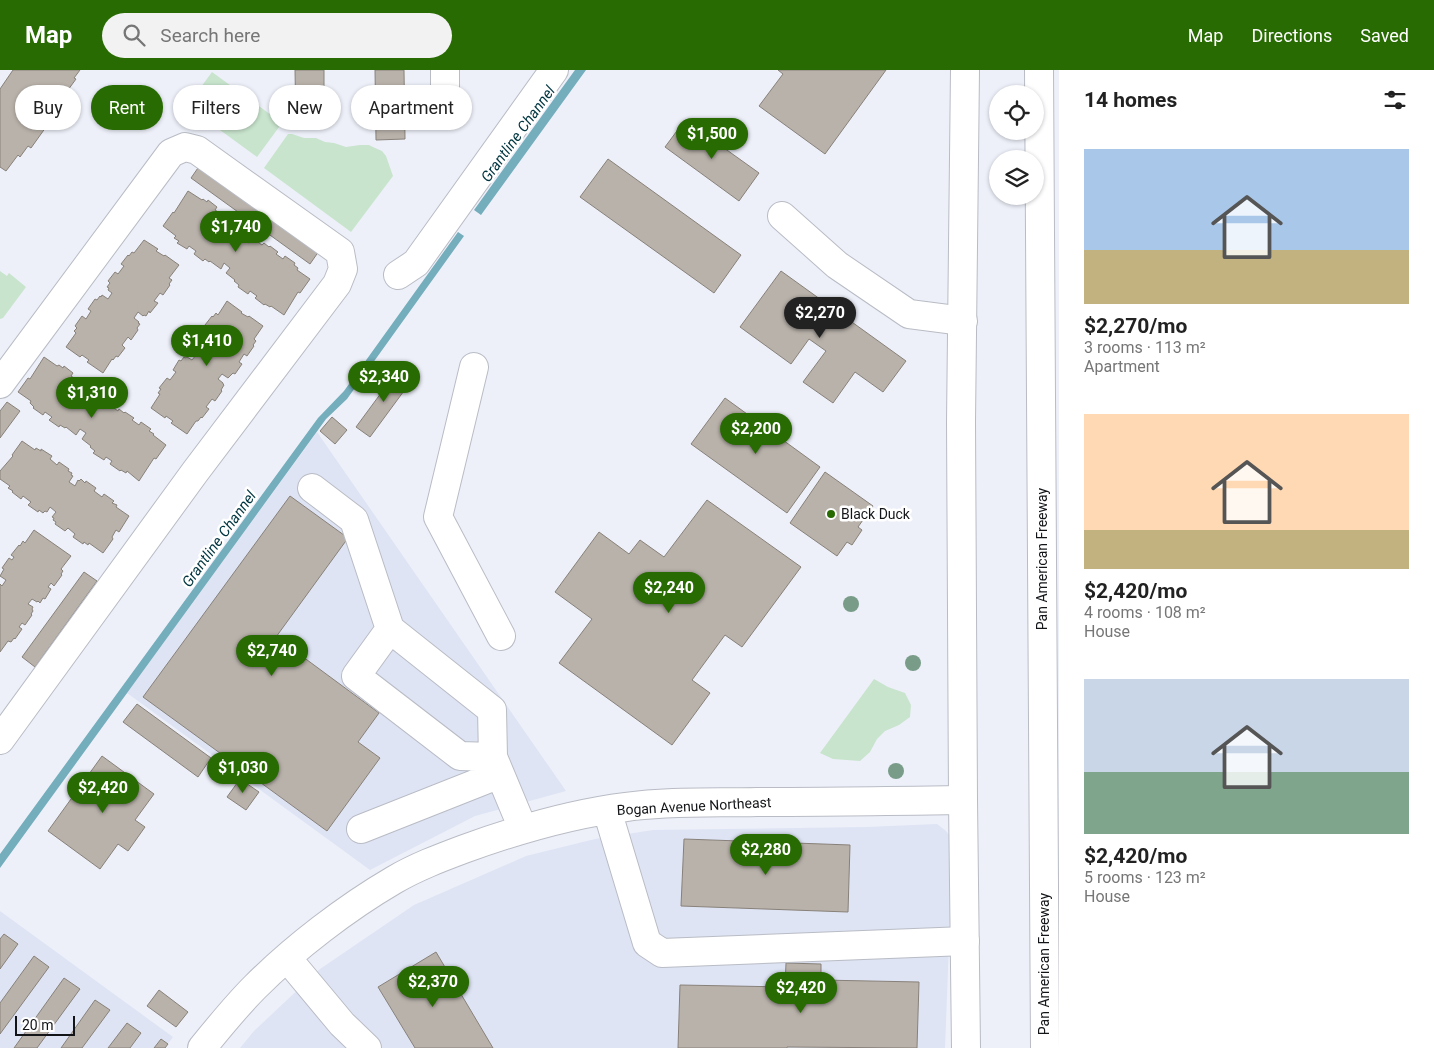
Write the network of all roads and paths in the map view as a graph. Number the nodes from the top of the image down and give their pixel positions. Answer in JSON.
{"nodes":[{"id":1,"x":554,"y":70,"type":"edge"},
{"id":2,"x":965,"y":70,"type":"edge"},
{"id":3,"x":1039,"y":70,"type":"edge"},
{"id":4,"x":782,"y":216,"type":"dead end"},
{"id":5,"x":398,"y":275,"type":"dead end"},
{"id":6,"x":962,"y":321,"type":"junction"},
{"id":7,"x":474,"y":367,"type":"dead end"},
{"id":8,"x":0,"y":384,"type":"edge"},
{"id":9,"x":312,"y":488,"type":"dead end"},
{"id":10,"x":390,"y":629,"type":"junction"},
{"id":11,"x":501,"y":636,"type":"dead end"},
{"id":12,"x":0,"y":740,"type":"edge"},
{"id":13,"x":497,"y":765,"type":"junction"},
{"id":14,"x":963,"y":800,"type":"junction"},
{"id":15,"x":607,"y":810,"type":"junction"},
{"id":16,"x":361,"y":829,"type":"dead end"},
{"id":17,"x":523,"y":829,"type":"junction"},
{"id":18,"x":965,"y":941,"type":"junction"},
{"id":19,"x":286,"y":958,"type":"junction"},
{"id":20,"x":202,"y":1048,"type":"edge"},
{"id":21,"x":367,"y":1048,"type":"edge"},
{"id":22,"x":966,"y":1048,"type":"edge"},
{"id":23,"x":1045,"y":1048,"type":"edge"}],
"edges":[{"from":1,"to":5,"type":"main road"},
{"from":2,"to":6,"type":"main road"},
{"from":3,"to":23,"type":"main road","name":"Pan American Freeway"},
{"from":4,"to":6,"type":"main road"},
{"from":6,"to":14,"type":"main road"},
{"from":7,"to":11,"type":"main road"},
{"from":8,"to":12,"type":"main road"},
{"from":9,"to":10,"type":"main road"},
{"from":10,"to":13,"type":"main road"},
{"from":10,"to":13,"type":"main road"},
{"from":13,"to":16,"type":"main road"},
{"from":13,"to":17,"type":"main road"},
{"from":14,"to":15,"type":"main road","name":"Bogan Avenue Northeast"},
{"from":14,"to":18,"type":"main road"},
{"from":15,"to":17,"type":"main road","name":"Bogan Avenue Northeast"},
{"from":15,"to":18,"type":"main road"},
{"from":17,"to":19,"type":"main road","name":"Bogan Avenue Northeast"},
{"from":18,"to":22,"type":"main road"},
{"from":19,"to":20,"type":"main road","name":"Bogan Avenue Northeast"},
{"from":19,"to":21,"type":"main road"}]}
